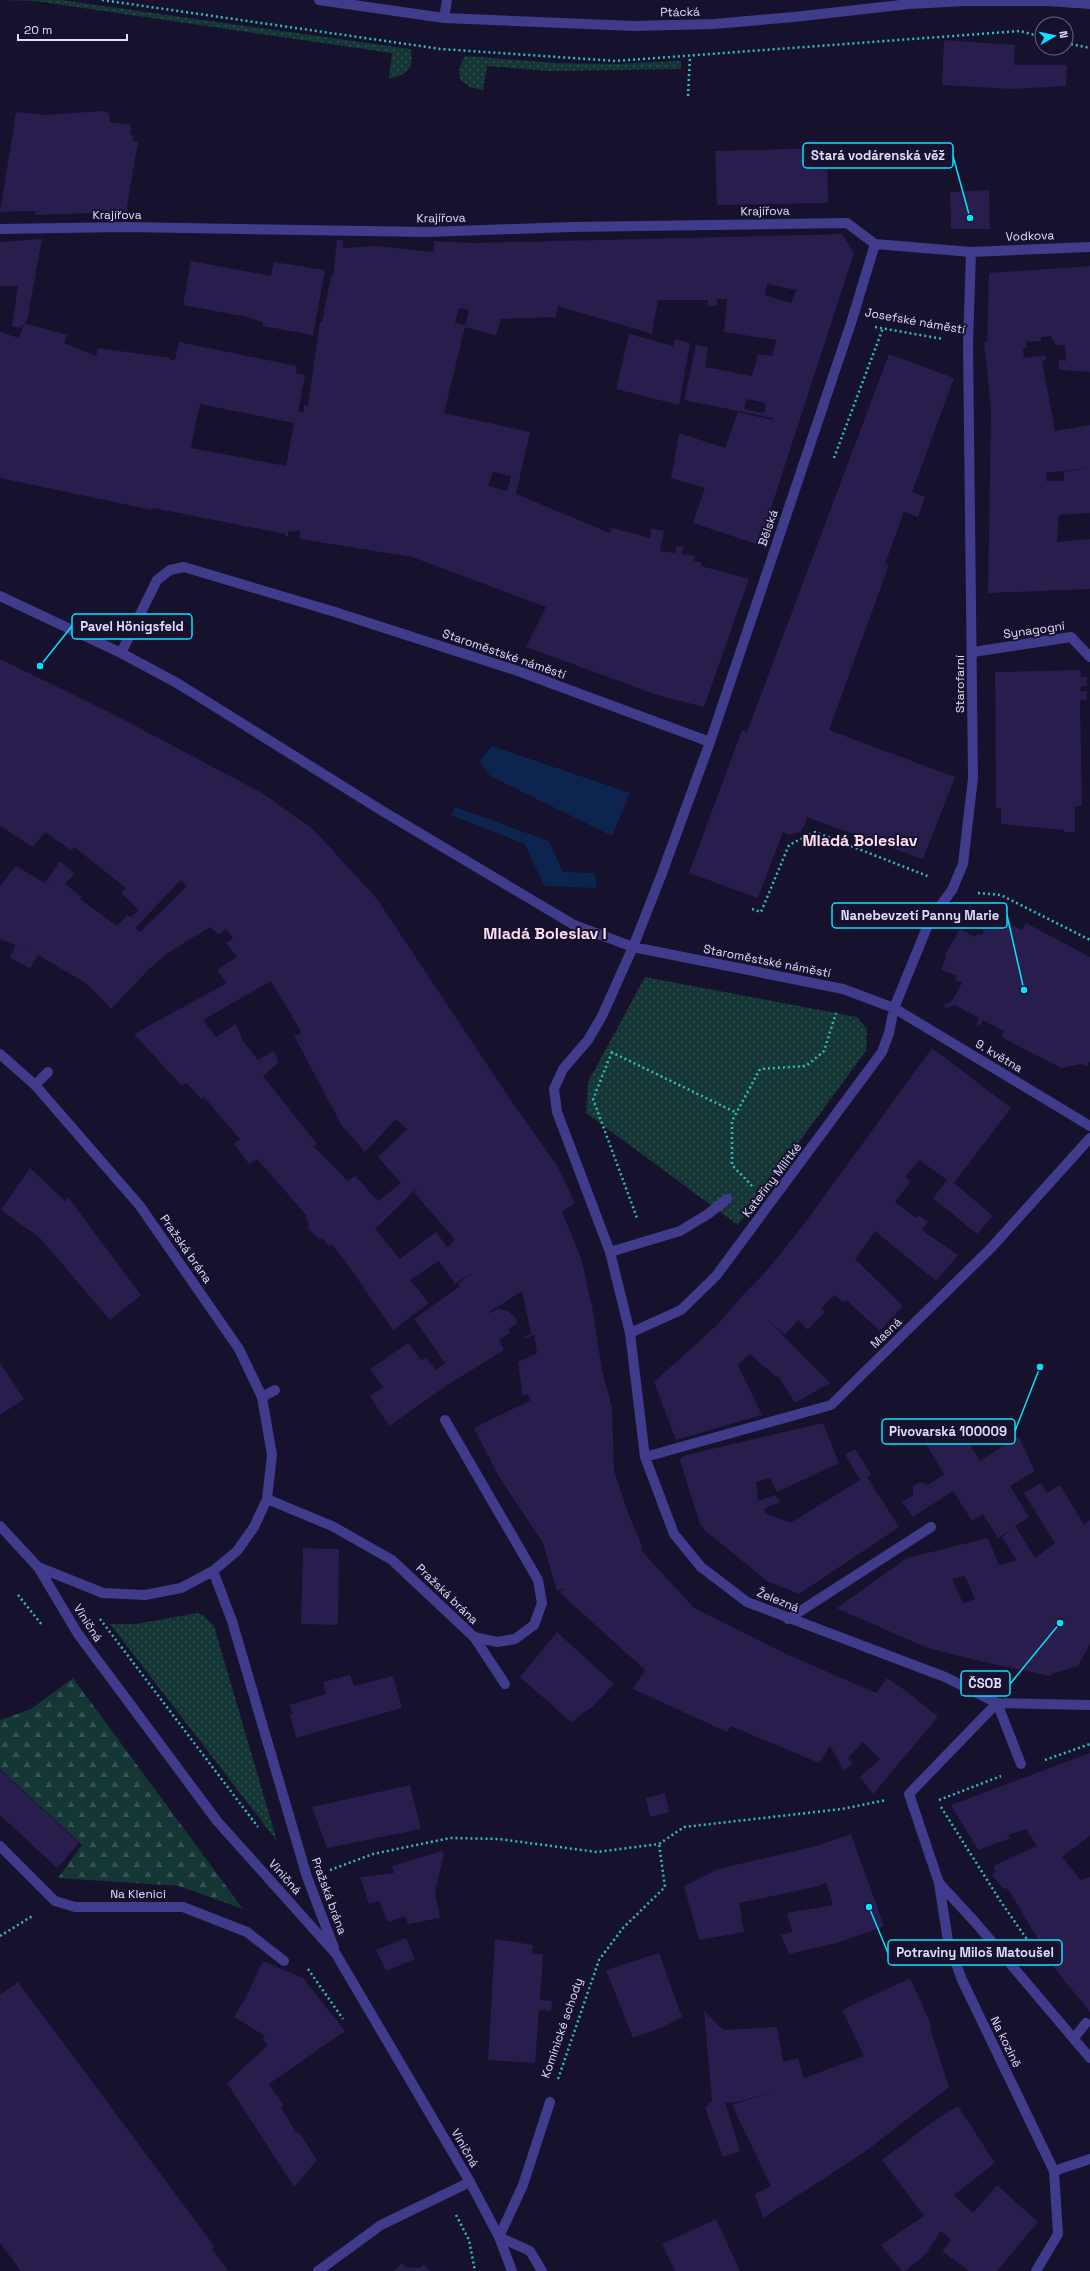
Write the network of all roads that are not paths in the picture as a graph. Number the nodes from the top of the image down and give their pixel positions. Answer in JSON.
{"nodes":[{"id":1,"x":319,"y":0,"type":"edge"},
{"id":2,"x":448,"y":0,"type":"edge"},
{"id":3,"x":1090,"y":4,"type":"edge"},
{"id":4,"x":444,"y":18,"type":"junction"},
{"id":5,"x":0,"y":228,"type":"edge"},
{"id":6,"x":875,"y":244,"type":"junction"},
{"id":7,"x":1090,"y":247,"type":"edge"},
{"id":8,"x":971,"y":252,"type":"junction"},
{"id":9,"x":851,"y":323,"type":"joint"},
{"id":10,"x":968,"y":344,"type":"joint"},
{"id":11,"x":0,"y":596,"type":"edge"},
{"id":12,"x":973,"y":652,"type":"junction"},
{"id":13,"x":121,"y":653,"type":"junction"},
{"id":14,"x":1090,"y":657,"type":"edge"},
{"id":15,"x":710,"y":742,"type":"junction"},
{"id":16,"x":633,"y":947,"type":"junction"},
{"id":17,"x":894,"y":1008,"type":"junction"},
{"id":18,"x":0,"y":1054,"type":"edge"},
{"id":19,"x":48,"y":1072,"type":"dead end"},
{"id":20,"x":35,"y":1085,"type":"junction"},
{"id":21,"x":1090,"y":1126,"type":"edge"},
{"id":22,"x":1090,"y":1138,"type":"edge"},
{"id":23,"x":728,"y":1200,"type":"dead end"},
{"id":24,"x":610,"y":1252,"type":"junction"},
{"id":25,"x":630,"y":1333,"type":"junction"},
{"id":26,"x":275,"y":1390,"type":"dead end"},
{"id":27,"x":262,"y":1397,"type":"junction"},
{"id":28,"x":446,"y":1420,"type":"dead end"},
{"id":29,"x":645,"y":1457,"type":"junction"},
{"id":30,"x":266,"y":1499,"type":"junction"},
{"id":31,"x":0,"y":1526,"type":"edge"},
{"id":32,"x":931,"y":1527,"type":"dead end"},
{"id":33,"x":38,"y":1567,"type":"junction"},
{"id":34,"x":213,"y":1571,"type":"junction"},
{"id":35,"x":788,"y":1619,"type":"junction"},
{"id":36,"x":474,"y":1637,"type":"junction"},
{"id":37,"x":505,"y":1684,"type":"dead end"},
{"id":38,"x":997,"y":1703,"type":"junction"},
{"id":39,"x":1090,"y":1705,"type":"edge"},
{"id":40,"x":1021,"y":1764,"type":"dead end"},
{"id":41,"x":0,"y":1846,"type":"edge"},
{"id":42,"x":939,"y":1883,"type":"junction"},
{"id":43,"x":336,"y":1954,"type":"junction"},
{"id":44,"x":284,"y":1961,"type":"dead end"},
{"id":45,"x":1086,"y":2023,"type":"dead end"},
{"id":46,"x":1074,"y":2038,"type":"junction"},
{"id":47,"x":1090,"y":2058,"type":"edge"},
{"id":48,"x":550,"y":2102,"type":"road end"},
{"id":49,"x":1090,"y":2159,"type":"edge"},
{"id":50,"x":1054,"y":2171,"type":"junction"},
{"id":51,"x":470,"y":2182,"type":"junction"},
{"id":52,"x":499,"y":2237,"type":"junction"},
{"id":53,"x":318,"y":2271,"type":"edge"},
{"id":54,"x":512,"y":2271,"type":"edge"},
{"id":55,"x":542,"y":2271,"type":"edge"},
{"id":56,"x":1036,"y":2271,"type":"edge"}],
"edges":[{"from":1,"to":4,"type":"street","name":"Ptácká"},
{"from":2,"to":4,"type":"street"},
{"from":3,"to":4,"type":"street","name":"Ptácká"},
{"from":5,"to":6,"type":"street","name":"Krajířova"},
{"from":6,"to":8,"type":"street"},
{"from":6,"to":9,"type":"street","name":"Josefské náměstí"},
{"from":7,"to":8,"type":"street","name":"Vodkova"},
{"from":8,"to":10,"type":"street","name":"Josefské náměstí"},
{"from":9,"to":15,"type":"street","name":"Bělská"},
{"from":10,"to":12,"type":"street","name":"Starofarní"},
{"from":11,"to":13,"type":"street","name":"Staroměstské náměstí"},
{"from":12,"to":14,"type":"street","name":"Synagogní"},
{"from":12,"to":17,"type":"street","name":"Starofarní"},
{"from":13,"to":15,"type":"street","name":"Staroměstské náměstí"},
{"from":13,"to":16,"type":"street","name":"Staroměstské náměstí"},
{"from":15,"to":16,"type":"street"},
{"from":16,"to":17,"type":"street","name":"Staroměstské náměstí"},
{"from":16,"to":24,"type":"street","name":"Železná"},
{"from":17,"to":21,"type":"street","name":"9. května"},
{"from":17,"to":25,"type":"street","name":"Kateřiny Militké"},
{"from":18,"to":20,"type":"street","name":"Pražská brána"},
{"from":19,"to":20,"type":"street"},
{"from":20,"to":27,"type":"street","name":"Pražská brána"},
{"from":22,"to":29,"type":"street","name":"Masná"},
{"from":23,"to":24,"type":"street"},
{"from":24,"to":25,"type":"street","name":"Železná"},
{"from":25,"to":29,"type":"street","name":"Železná"},
{"from":26,"to":27,"type":"street"},
{"from":27,"to":30,"type":"street","name":"Pražská brána"},
{"from":28,"to":36,"type":"street","name":"Pražská brána"},
{"from":29,"to":35,"type":"street","name":"Železná"},
{"from":30,"to":34,"type":"street","name":"Pražská brána"},
{"from":30,"to":36,"type":"street","name":"Pražská brána"},
{"from":31,"to":33,"type":"street","name":"Viničná"},
{"from":32,"to":35,"type":"street"},
{"from":33,"to":34,"type":"street","name":"Pražská brána"},
{"from":33,"to":43,"type":"street","name":"Viničná"},
{"from":34,"to":43,"type":"street","name":"Pražská brána"},
{"from":35,"to":38,"type":"street","name":"Železná"},
{"from":36,"to":37,"type":"street"},
{"from":38,"to":39,"type":"street","name":"Železná"},
{"from":38,"to":40,"type":"street"},
{"from":38,"to":42,"type":"street","name":"Na kozině"},
{"from":41,"to":44,"type":"street","name":"Na Klenici"},
{"from":42,"to":46,"type":"street","name":"Na kozině"},
{"from":42,"to":50,"type":"street","name":"Na kozině"},
{"from":43,"to":51,"type":"street","name":"Viničná"},
{"from":45,"to":46,"type":"street"},
{"from":46,"to":47,"type":"street","name":"Na kozině"},
{"from":48,"to":52,"type":"street"},
{"from":49,"to":50,"type":"street"},
{"from":50,"to":56,"type":"street"},
{"from":51,"to":52,"type":"street","name":"Viničná"},
{"from":51,"to":53,"type":"street"},
{"from":52,"to":54,"type":"street","name":"Viničná"},
{"from":52,"to":55,"type":"street"}]}
